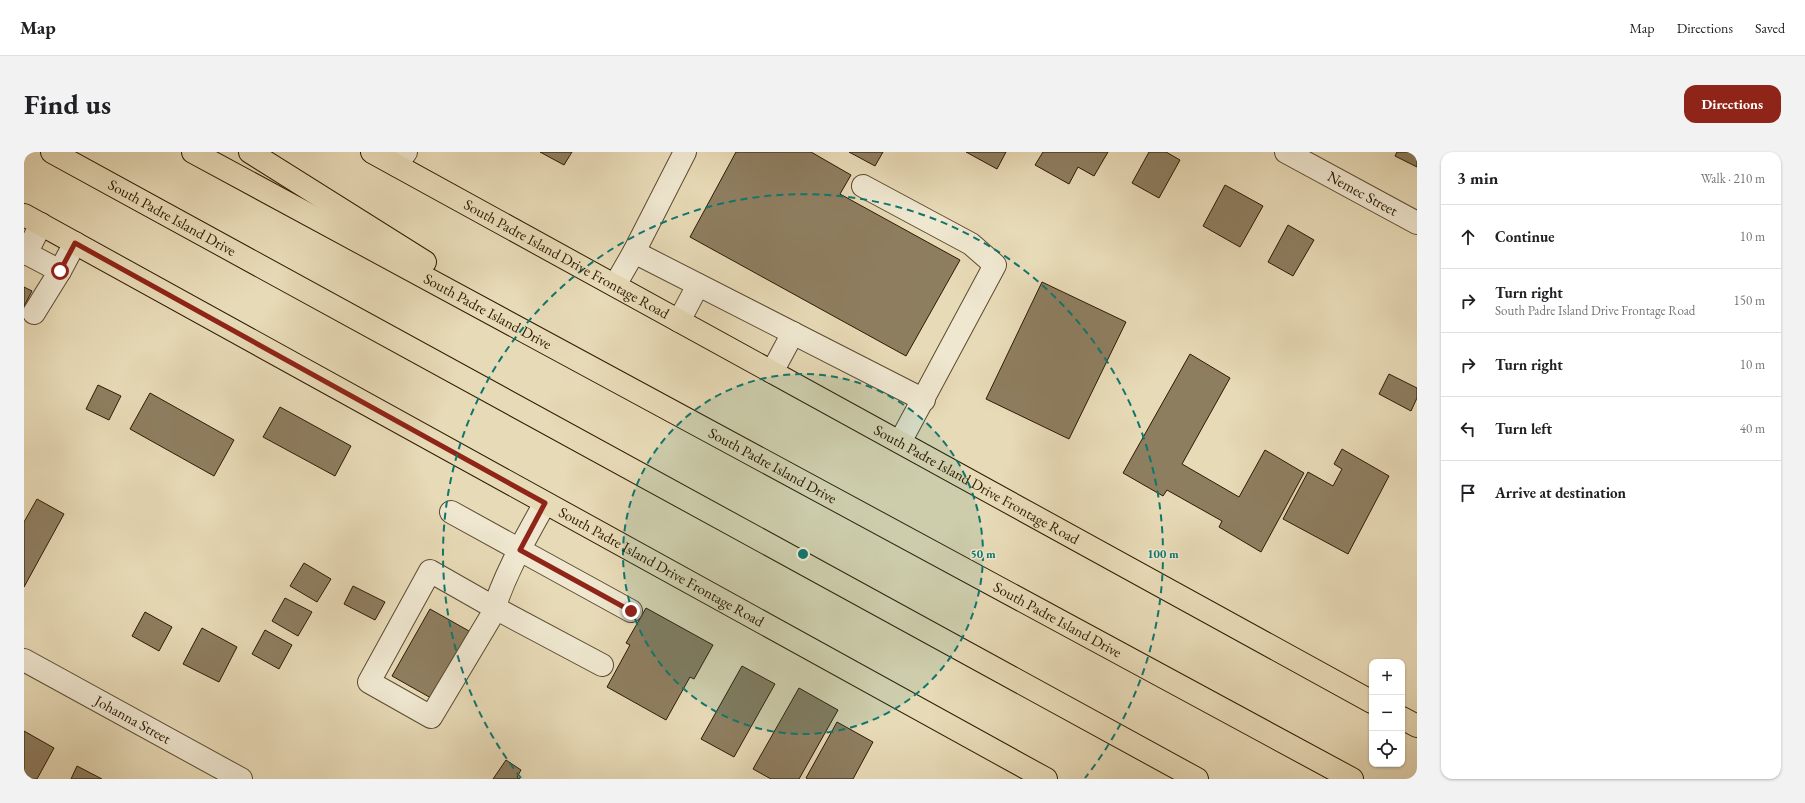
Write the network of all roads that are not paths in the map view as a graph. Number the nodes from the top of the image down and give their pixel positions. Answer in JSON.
{"nodes":[{"id":1,"x":52,"y":152,"type":"edge"},
{"id":2,"x":194,"y":152,"type":"edge"},
{"id":3,"x":250,"y":152,"type":"edge"},
{"id":4,"x":372,"y":152,"type":"edge"},
{"id":5,"x":685,"y":152,"type":"edge"},
{"id":6,"x":1286,"y":152,"type":"edge"},
{"id":7,"x":401,"y":159,"type":"edge"},
{"id":8,"x":863,"y":186,"type":"dead end"},
{"id":9,"x":32,"y":220,"type":"edge"},
{"id":10,"x":1417,"y":224,"type":"edge"},
{"id":11,"x":75,"y":243,"type":"junction"},
{"id":12,"x":634,"y":252,"type":"junction"},
{"id":13,"x":25,"y":253,"type":"edge"},
{"id":14,"x":60,"y":271,"type":"junction"},
{"id":15,"x":614,"y":285,"type":"junction"},
{"id":16,"x":698,"y":285,"type":"junction"},
{"id":17,"x":34,"y":313,"type":"dead end"},
{"id":18,"x":679,"y":321,"type":"junction"},
{"id":19,"x":793,"y":333,"type":"junction"},
{"id":20,"x":596,"y":371,"type":"junction"},
{"id":21,"x":772,"y":372,"type":"junction"},
{"id":22,"x":924,"y":400,"type":"junction"},
{"id":23,"x":900,"y":442,"type":"junction"},
{"id":24,"x":545,"y":503,"type":"junction"},
{"id":25,"x":451,"y":512,"type":"dead end"},
{"id":26,"x":520,"y":550,"type":"junction"},
{"id":27,"x":495,"y":608,"type":"junction"},
{"id":28,"x":631,"y":611,"type":"dead end"},
{"id":29,"x":24,"y":660,"type":"edge"},
{"id":30,"x":602,"y":665,"type":"dead end"},
{"id":31,"x":1369,"y":700,"type":"edge"},
{"id":32,"x":1405,"y":720,"type":"edge"},
{"id":33,"x":1417,"y":726,"type":"edge"},
{"id":34,"x":1189,"y":776,"type":"edge"},
{"id":35,"x":241,"y":779,"type":"edge"},
{"id":36,"x":1046,"y":779,"type":"edge"},
{"id":37,"x":1352,"y":779,"type":"edge"}],
"edges":[{"from":1,"to":34,"type":"main road","name":"South Padre Island Drive"},
{"from":2,"to":20,"type":"main road","name":"South Padre Island Drive"},
{"from":3,"to":20,"type":"main road"},
{"from":4,"to":7,"type":"main road","name":"South Padre Island Drive Frontage Road"},
{"from":5,"to":12,"type":"street"},
{"from":6,"to":10,"type":"street","name":"Nemec Street"},
{"from":7,"to":15,"type":"main road","name":"South Padre Island Drive Frontage Road"},
{"from":8,"to":22,"type":"street"},
{"from":9,"to":11,"type":"main road","name":"South Padre Island Drive Frontage Road"},
{"from":9,"to":13,"type":"street"},
{"from":11,"to":14,"type":"street"},
{"from":11,"to":24,"type":"main road","name":"South Padre Island Drive Frontage Road"},
{"from":12,"to":15,"type":"street"},
{"from":12,"to":16,"type":"street"},
{"from":13,"to":14,"type":"street"},
{"from":14,"to":17,"type":"street"},
{"from":15,"to":18,"type":"main road","name":"South Padre Island Drive Frontage Road"},
{"from":16,"to":18,"type":"street"},
{"from":16,"to":19,"type":"street"},
{"from":18,"to":21,"type":"main road","name":"South Padre Island Drive Frontage Road"},
{"from":19,"to":21,"type":"street"},
{"from":19,"to":22,"type":"street"},
{"from":20,"to":37,"type":"main road","name":"South Padre Island Drive"},
{"from":21,"to":23,"type":"main road","name":"South Padre Island Drive Frontage Road"},
{"from":22,"to":23,"type":"street"},
{"from":23,"to":31,"type":"main road","name":"South Padre Island Drive Frontage Road"},
{"from":24,"to":26,"type":"street"},
{"from":24,"to":36,"type":"main road","name":"South Padre Island Drive Frontage Road"},
{"from":25,"to":26,"type":"street"},
{"from":26,"to":27,"type":"street"},
{"from":26,"to":28,"type":"street"},
{"from":27,"to":27,"type":"street"},
{"from":27,"to":30,"type":"street"},
{"from":29,"to":35,"type":"street","name":"Johanna Street"},
{"from":32,"to":33,"type":"main road"}]}
